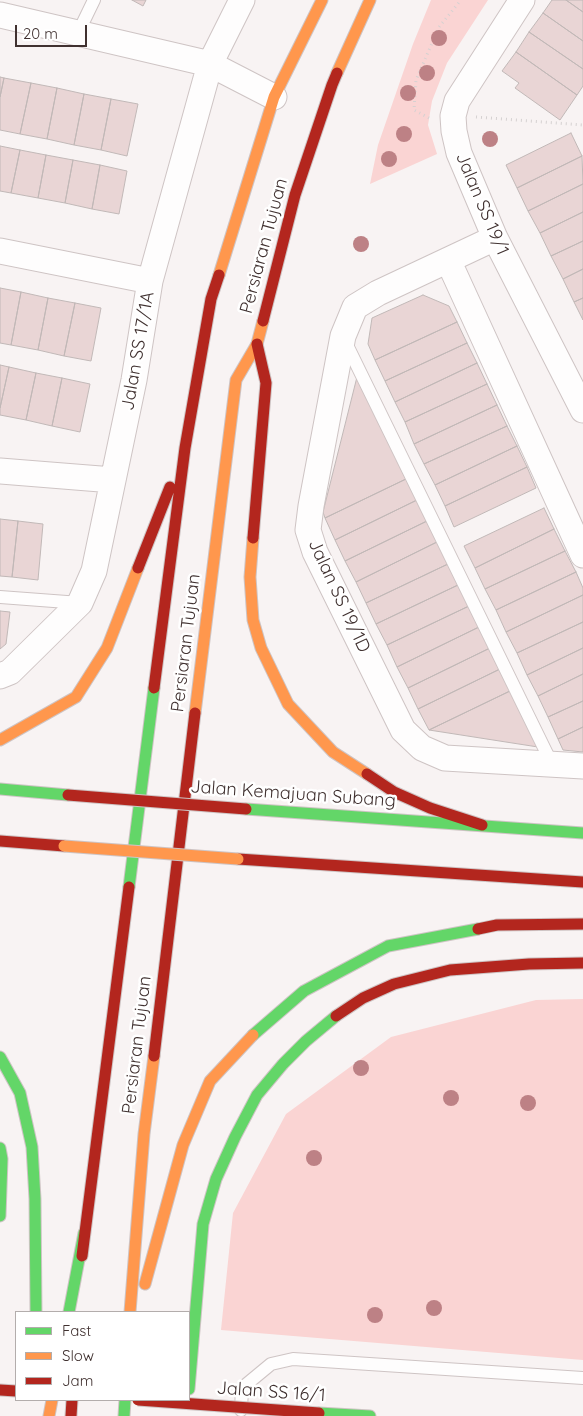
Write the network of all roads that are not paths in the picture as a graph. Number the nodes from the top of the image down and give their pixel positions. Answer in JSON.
{"nodes":[{"id":1,"x":94,"y":0,"type":"edge"},
{"id":2,"x":242,"y":0,"type":"edge"},
{"id":3,"x":322,"y":0,"type":"edge"},
{"id":4,"x":370,"y":0,"type":"edge"},
{"id":5,"x":522,"y":0,"type":"edge"},
{"id":6,"x":0,"y":16,"type":"edge"},
{"id":7,"x":78,"y":33,"type":"junction"},
{"id":8,"x":210,"y":64,"type":"junction"},
{"id":9,"x":274,"y":97,"type":"junction"},
{"id":10,"x":495,"y":238,"type":"junction"},
{"id":11,"x":0,"y":251,"type":"edge"},
{"id":12,"x":448,"y":260,"type":"junction"},
{"id":13,"x":150,"y":281,"type":"junction"},
{"id":14,"x":343,"y":336,"type":"junction"},
{"id":15,"x":257,"y":344,"type":"junction"},
{"id":16,"x":583,"y":410,"type":"edge"},
{"id":17,"x":185,"y":448,"type":"junction"},
{"id":18,"x":0,"y":471,"type":"edge"},
{"id":19,"x":113,"y":480,"type":"junction"},
{"id":20,"x":583,"y":555,"type":"edge"},
{"id":21,"x":0,"y":597,"type":"edge"},
{"id":22,"x":80,"y":603,"type":"junction"},
{"id":23,"x":0,"y":676,"type":"edge"},
{"id":24,"x":0,"y":740,"type":"edge"},
{"id":25,"x":552,"y":764,"type":"junction"},
{"id":26,"x":583,"y":766,"type":"edge"},
{"id":27,"x":0,"y":789,"type":"edge"},
{"id":28,"x":482,"y":826,"type":"junction"},
{"id":29,"x":583,"y":833,"type":"edge"},
{"id":30,"x":0,"y":842,"type":"edge"},
{"id":31,"x":583,"y":882,"type":"edge"},
{"id":32,"x":583,"y":924,"type":"edge"},
{"id":33,"x":583,"y":963,"type":"edge"},
{"id":34,"x":0,"y":1057,"type":"edge"},
{"id":35,"x":0,"y":1148,"type":"edge"},
{"id":36,"x":0,"y":1216,"type":"edge"},
{"id":37,"x":84,"y":1233,"type":"junction"},
{"id":38,"x":36,"y":1311,"type":"edge"},
{"id":39,"x":69,"y":1311,"type":"edge"},
{"id":40,"x":78,"y":1311,"type":"edge"},
{"id":41,"x":130,"y":1311,"type":"edge"},
{"id":42,"x":137,"y":1311,"type":"edge"},
{"id":43,"x":190,"y":1376,"type":"edge"},
{"id":44,"x":583,"y":1378,"type":"edge"},
{"id":45,"x":0,"y":1390,"type":"edge"},
{"id":46,"x":15,"y":1391,"type":"edge"},
{"id":47,"x":52,"y":1401,"type":"edge"},
{"id":48,"x":72,"y":1401,"type":"edge"},
{"id":49,"x":124,"y":1401,"type":"edge"},
{"id":50,"x":153,"y":1401,"type":"edge"},
{"id":51,"x":188,"y":1401,"type":"edge"},
{"id":52,"x":49,"y":1416,"type":"edge"},
{"id":53,"x":71,"y":1416,"type":"edge"},
{"id":54,"x":124,"y":1416,"type":"edge"},
{"id":55,"x":186,"y":1416,"type":"edge"},
{"id":56,"x":240,"y":1416,"type":"edge"},
{"id":57,"x":370,"y":1416,"type":"edge"}],
"edges":[{"from":1,"to":7,"type":"lane"},
{"from":2,"to":8,"type":"street","name":"Jalan SS 17/1A"},
{"from":3,"to":9,"type":"main road","name":"Persiaran Tujuan"},
{"from":4,"to":15,"type":"main road","name":"Persiaran Tujuan"},
{"from":5,"to":10,"type":"street","name":"Jalan SS 19/1"},
{"from":6,"to":7,"type":"street"},
{"from":7,"to":8,"type":"street"},
{"from":8,"to":9,"type":"street"},
{"from":8,"to":13,"type":"street","name":"Jalan SS 17/1A"},
{"from":9,"to":17,"type":"main road","name":"Persiaran Tujuan"},
{"from":10,"to":12,"type":"street","name":"Jalan SS 19/1D"},
{"from":10,"to":16,"type":"street","name":"Jalan SS 19/1"},
{"from":11,"to":13,"type":"street"},
{"from":12,"to":14,"type":"street","name":"Jalan SS 19/1D"},
{"from":12,"to":20,"type":"street"},
{"from":13,"to":19,"type":"street","name":"Jalan SS 17/1A"},
{"from":14,"to":25,"type":"lane"},
{"from":14,"to":25,"type":"street","name":"Jalan SS 19/1D"},
{"from":15,"to":28,"type":"main road"},
{"from":15,"to":41,"type":"main road","name":"Persiaran Tujuan"},
{"from":17,"to":24,"type":"main road"},
{"from":17,"to":37,"type":"main road","name":"Persiaran Tujuan"},
{"from":18,"to":19,"type":"street"},
{"from":19,"to":22,"type":"street","name":"Jalan SS 17/1A"},
{"from":21,"to":22,"type":"lane"},
{"from":22,"to":23,"type":"street","name":"Jalan SS 17/1A"},
{"from":25,"to":26,"type":"street","name":"Jalan SS 19/1D"},
{"from":27,"to":28,"type":"main road","name":"Jalan Kemajuan Subang","bridge":true},
{"from":28,"to":29,"type":"main road","name":"Jalan Kemajuan Subang"},
{"from":30,"to":31,"type":"main road","bridge":true},
{"from":32,"to":42,"type":"main road"},
{"from":33,"to":43,"type":"main road"},
{"from":34,"to":38,"type":"main road"},
{"from":35,"to":36,"type":"main road"},
{"from":37,"to":39,"type":"main road"},
{"from":37,"to":40,"type":"main road","name":"Persiaran Tujuan"},
{"from":44,"to":56,"type":"lane"},
{"from":45,"to":46,"type":"main road"},
{"from":47,"to":52,"type":"main road"},
{"from":48,"to":53,"type":"main road"},
{"from":49,"to":54,"type":"main road"},
{"from":50,"to":57,"type":"main road","name":"Jalan SS 16/1","bridge":true},
{"from":51,"to":55,"type":"main road"}]}
